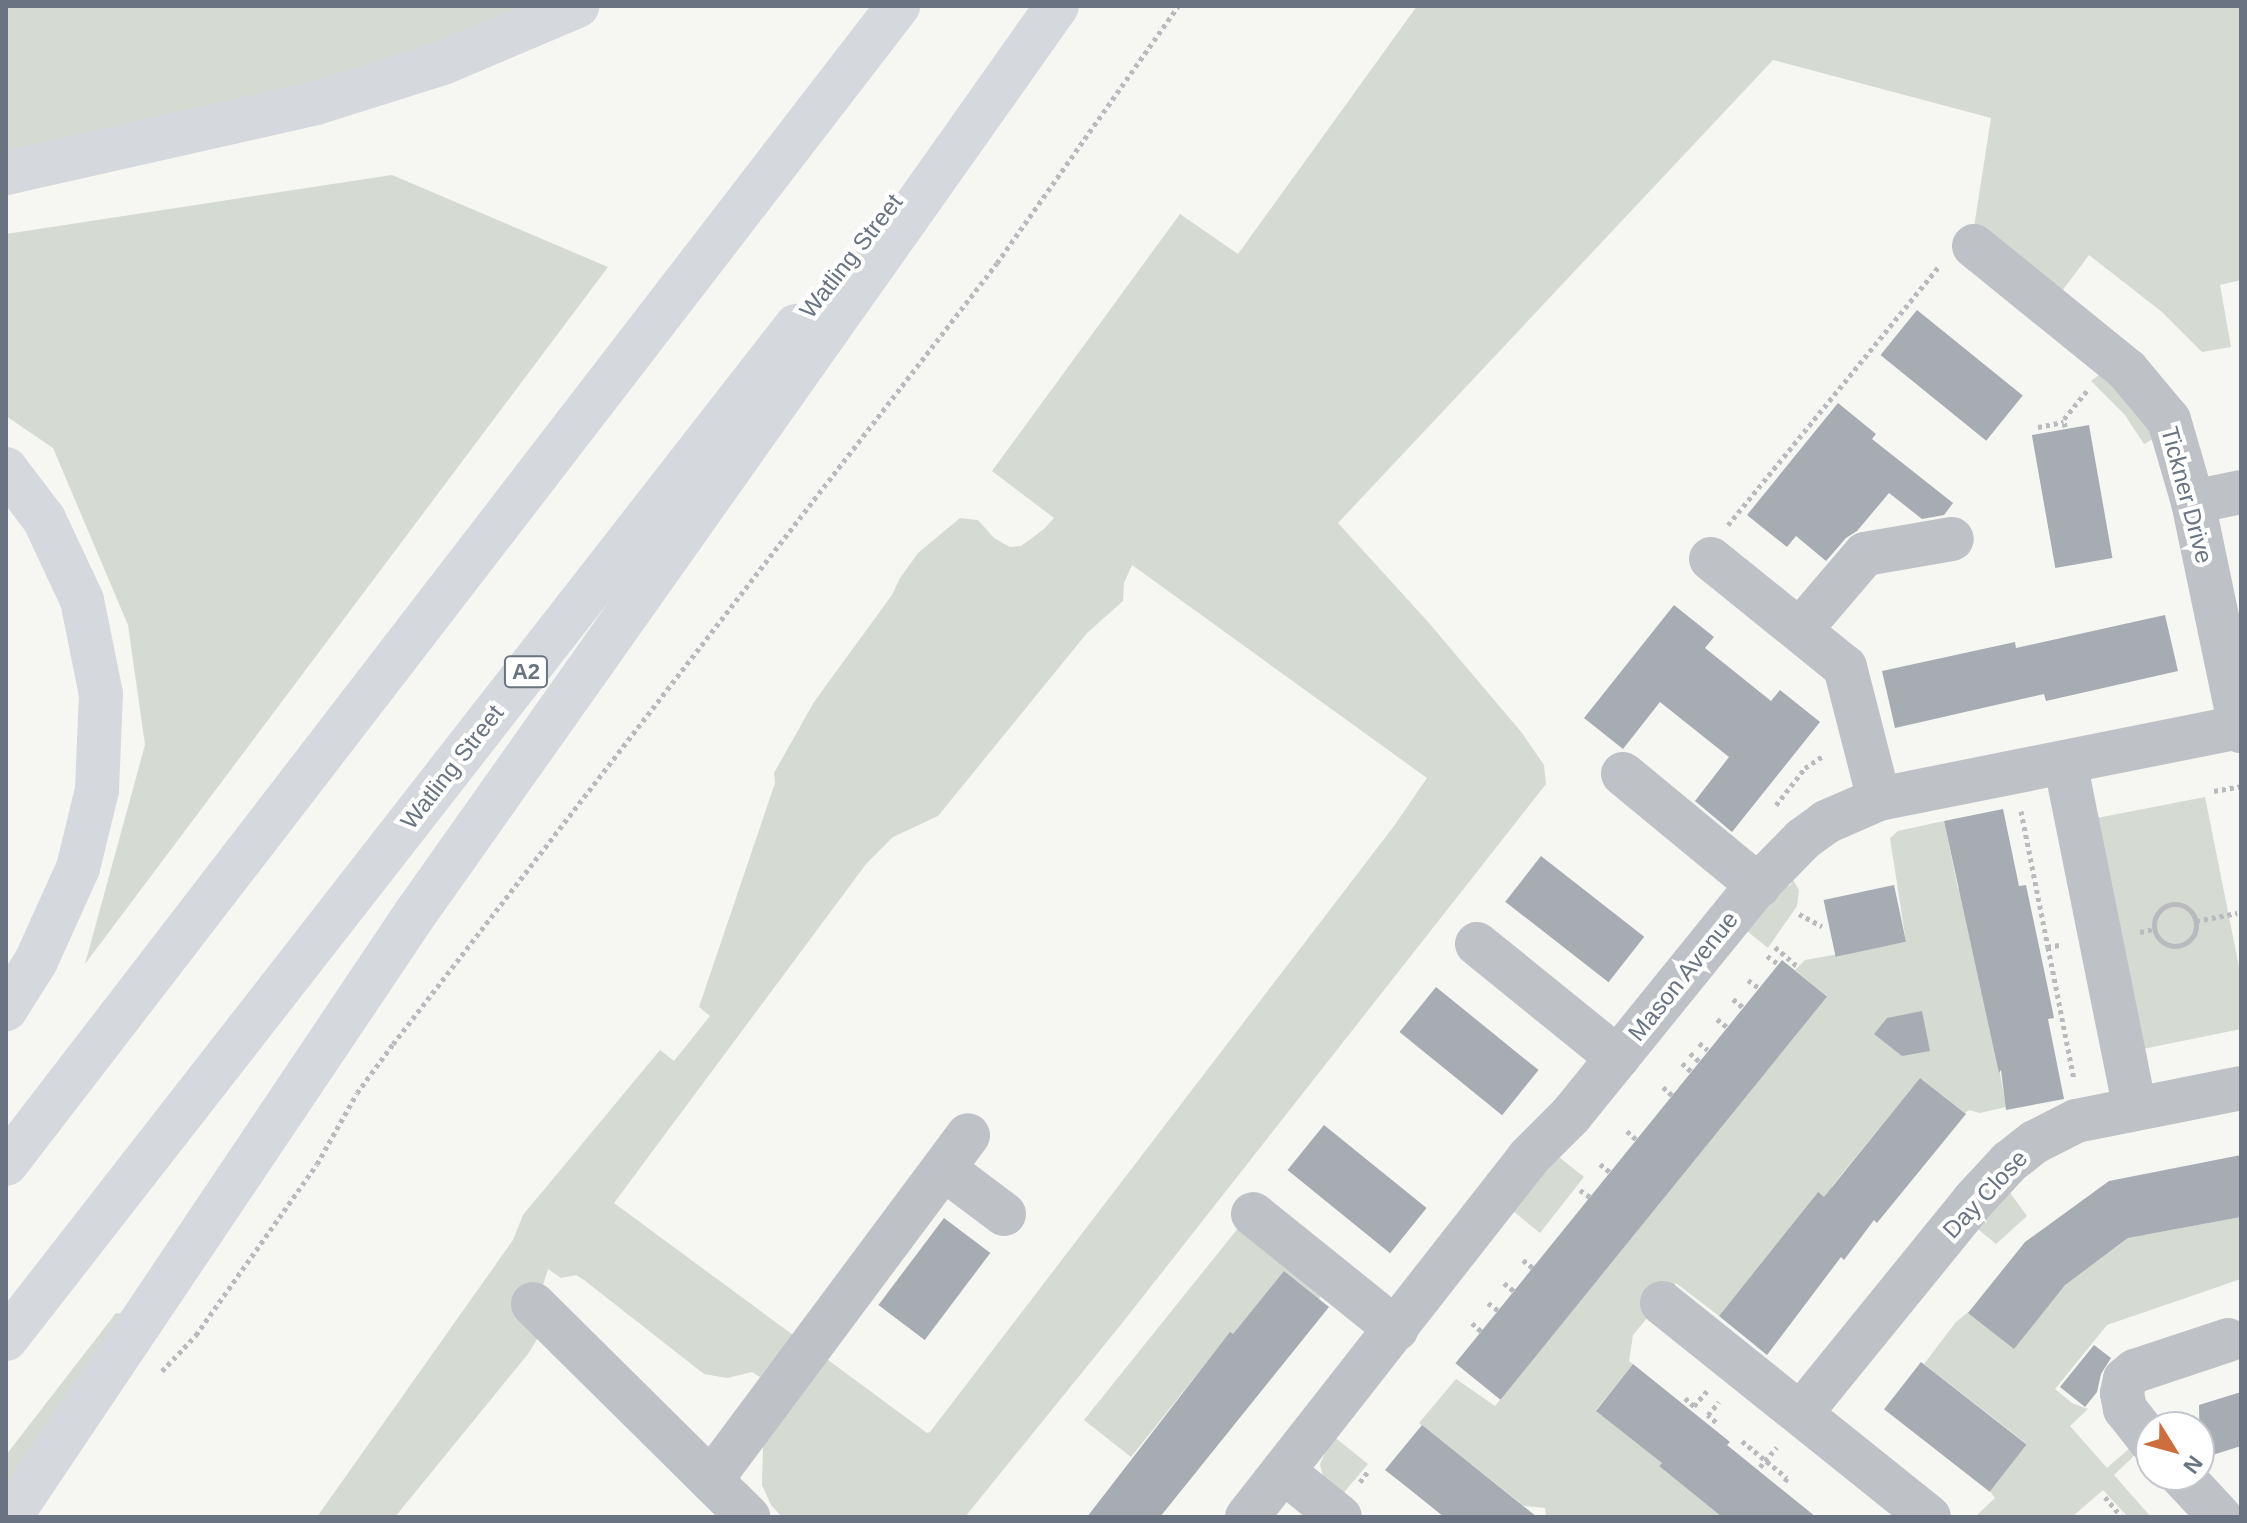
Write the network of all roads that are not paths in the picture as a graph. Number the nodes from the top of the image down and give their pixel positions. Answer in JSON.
{"nodes":[{"id":1,"x":577,"y":6,"type":"edge"},
{"id":2,"x":898,"y":6,"type":"edge"},
{"id":3,"x":1046,"y":6,"type":"edge"},
{"id":4,"x":1057,"y":6,"type":"edge"},
{"id":5,"x":6,"y":173,"type":"edge"},
{"id":6,"x":1974,"y":246,"type":"road end"},
{"id":7,"x":6,"y":469,"type":"edge"},
{"id":8,"x":2241,"y":492,"type":"edge"},
{"id":9,"x":2193,"y":502,"type":"junction"},
{"id":10,"x":1952,"y":539,"type":"dead end"},
{"id":11,"x":1711,"y":559,"type":"road end"},
{"id":12,"x":1800,"y":630,"type":"junction"},
{"id":13,"x":2240,"y":729,"type":"edge"},
{"id":14,"x":2065,"y":762,"type":"junction"},
{"id":15,"x":1623,"y":774,"type":"dead end"},
{"id":16,"x":1879,"y":799,"type":"junction"},
{"id":17,"x":1759,"y":886,"type":"junction"},
{"id":18,"x":1477,"y":944,"type":"dead end"},
{"id":19,"x":6,"y":1009,"type":"edge"},
{"id":20,"x":1618,"y":1058,"type":"junction"},
{"id":21,"x":2241,"y":1088,"type":"edge"},
{"id":22,"x":2135,"y":1109,"type":"junction"},
{"id":23,"x":6,"y":1164,"type":"edge"},
{"id":24,"x":1004,"y":1214,"type":"dead end"},
{"id":25,"x":1253,"y":1214,"type":"dead end"},
{"id":26,"x":1662,"y":1303,"type":"dead end"},
{"id":27,"x":533,"y":1304,"type":"dead end"},
{"id":28,"x":1396,"y":1329,"type":"junction"},
{"id":29,"x":6,"y":1339,"type":"edge"},
{"id":30,"x":2228,"y":1340,"type":"dead end"},
{"id":31,"x":1801,"y":1413,"type":"junction"},
{"id":32,"x":2135,"y":1422,"type":"edge"},
{"id":33,"x":1283,"y":1471,"type":"junction"},
{"id":34,"x":711,"y":1480,"type":"junction"},
{"id":35,"x":2196,"y":1491,"type":"edge"},
{"id":36,"x":10,"y":1517,"type":"edge"},
{"id":37,"x":748,"y":1517,"type":"edge"},
{"id":38,"x":1247,"y":1517,"type":"edge"},
{"id":39,"x":1340,"y":1517,"type":"edge"},
{"id":40,"x":1929,"y":1517,"type":"edge"},
{"id":41,"x":2220,"y":1517,"type":"edge"}],
"edges":[{"from":1,"to":5,"type":"highway"},
{"from":2,"to":23,"type":"highway"},
{"from":3,"to":29,"type":"highway","name":"Watling Street","number":"A2"},
{"from":4,"to":36,"type":"highway"},
{"from":6,"to":9,"type":"street","name":"Tickner Drive"},
{"from":7,"to":19,"type":"highway"},
{"from":8,"to":9,"type":"street"},
{"from":9,"to":13,"type":"street","name":"Tickner Drive"},
{"from":10,"to":12,"type":"street"},
{"from":11,"to":12,"type":"street"},
{"from":12,"to":16,"type":"street"},
{"from":13,"to":14,"type":"street","name":"Mason Avenue"},
{"from":14,"to":16,"type":"street","name":"Mason Avenue"},
{"from":14,"to":22,"type":"street"},
{"from":15,"to":17,"type":"street"},
{"from":16,"to":17,"type":"street","name":"Mason Avenue"},
{"from":17,"to":20,"type":"street","name":"Mason Avenue"},
{"from":18,"to":20,"type":"street"},
{"from":20,"to":28,"type":"street","name":"Mason Avenue"},
{"from":21,"to":22,"type":"street","name":"Day Close"},
{"from":22,"to":31,"type":"street","name":"Day Close"},
{"from":24,"to":34,"type":"street"},
{"from":25,"to":28,"type":"street"},
{"from":26,"to":31,"type":"street"},
{"from":27,"to":34,"type":"street"},
{"from":28,"to":33,"type":"street","name":"Mason Avenue"},
{"from":30,"to":32,"type":"street"},
{"from":31,"to":40,"type":"street"},
{"from":33,"to":38,"type":"street","name":"Mason Avenue"},
{"from":33,"to":39,"type":"street"},
{"from":34,"to":37,"type":"street"},
{"from":35,"to":41,"type":"street"}]}
